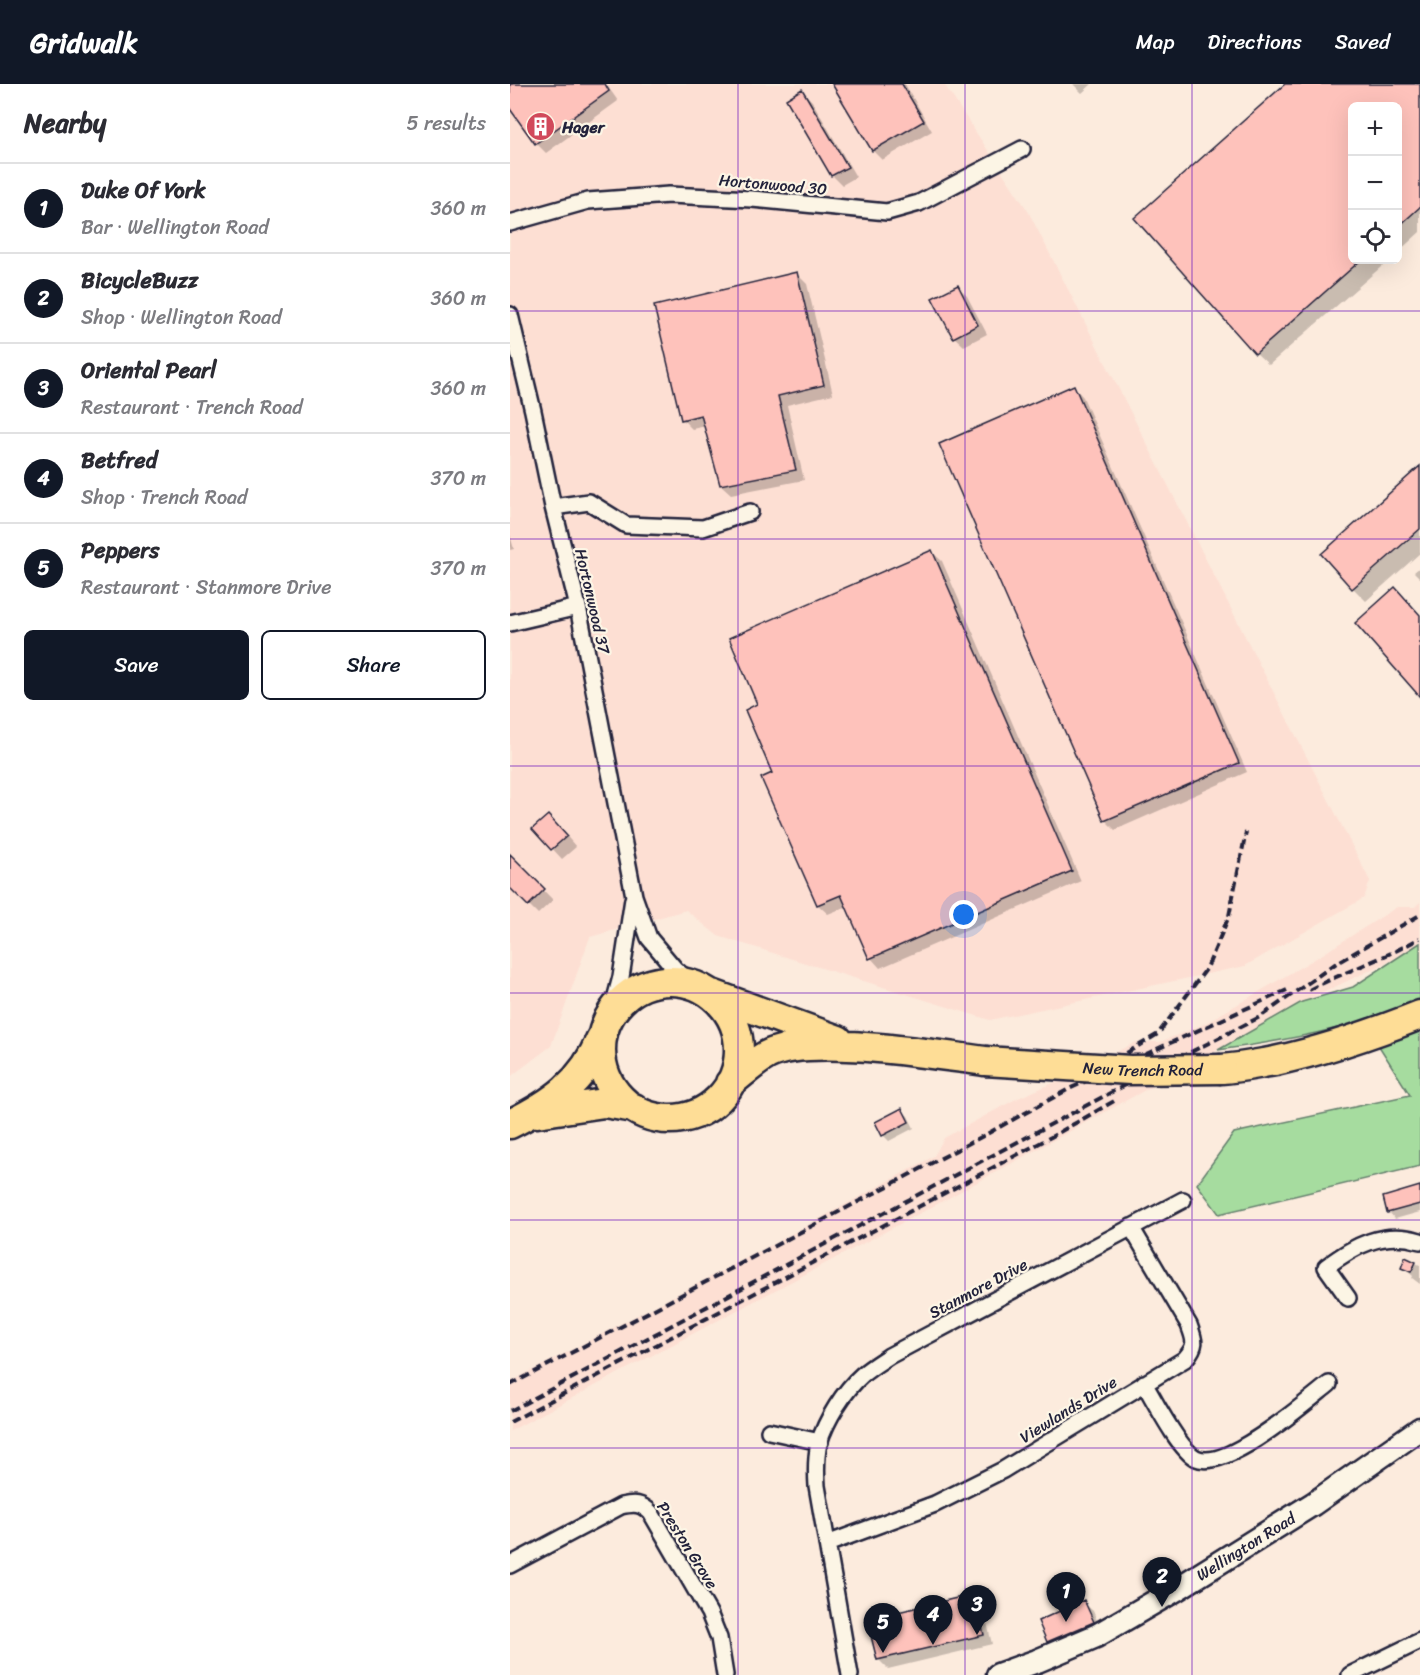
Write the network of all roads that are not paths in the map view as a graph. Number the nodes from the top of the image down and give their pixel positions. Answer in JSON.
{"nodes":[{"id":1,"x":1022,"y":149,"type":"dead end"},
{"id":2,"x":510,"y":223,"type":"edge"},
{"id":3,"x":510,"y":315,"type":"edge"},
{"id":4,"x":553,"y":507,"type":"junction"},
{"id":5,"x":750,"y":512,"type":"dead end"},
{"id":6,"x":578,"y":608,"type":"junction"},
{"id":7,"x":510,"y":623,"type":"edge"},
{"id":8,"x":634,"y":896,"type":"junction"},
{"id":9,"x":701,"y":989,"type":"junction"},
{"id":10,"x":1420,"y":1015,"type":"edge"},
{"id":11,"x":607,"y":1022,"type":"junction"},
{"id":12,"x":857,"y":1047,"type":"junction"},
{"id":13,"x":730,"y":1083,"type":"junction"},
{"id":14,"x":634,"y":1108,"type":"junction"},
{"id":15,"x":519,"y":1119,"type":"edge"},
{"id":16,"x":1183,"y":1200,"type":"dead end"},
{"id":17,"x":1131,"y":1227,"type":"junction"},
{"id":18,"x":1420,"y":1241,"type":"edge"},
{"id":19,"x":1348,"y":1298,"type":"dead end"},
{"id":20,"x":1144,"y":1383,"type":"junction"},
{"id":21,"x":1329,"y":1384,"type":"dead end"},
{"id":22,"x":1420,"y":1429,"type":"edge"},
{"id":23,"x":769,"y":1431,"type":"dead end"},
{"id":24,"x":820,"y":1442,"type":"junction"},
{"id":25,"x":827,"y":1544,"type":"junction"},
{"id":26,"x":510,"y":1564,"type":"edge"},
{"id":27,"x":1420,"y":1641,"type":"edge"},
{"id":28,"x":1034,"y":1669,"type":"edge"},
{"id":29,"x":725,"y":1675,"type":"edge"},
{"id":30,"x":850,"y":1675,"type":"edge"},
{"id":31,"x":998,"y":1675,"type":"edge"},
{"id":32,"x":1350,"y":1675,"type":"edge"}],
"edges":[{"from":1,"to":2,"type":"street","name":"Hortonwood 30"},
{"from":3,"to":4,"type":"street","name":"Hortonwood 37"},
{"from":4,"to":5,"type":"street"},
{"from":4,"to":6,"type":"street","name":"Hortonwood 37"},
{"from":6,"to":7,"type":"street"},
{"from":6,"to":8,"type":"street","name":"Hortonwood 37"},
{"from":8,"to":9,"type":"street","name":"Hortonwood 37"},
{"from":8,"to":11,"type":"street","name":"Hortonwood 37"},
{"from":9,"to":11,"type":"highway"},
{"from":9,"to":12,"type":"highway","name":"New Trench Road"},
{"from":9,"to":13,"type":"highway"},
{"from":10,"to":12,"type":"highway","name":"New Trench Road","bridge":true},
{"from":11,"to":14,"type":"highway"},
{"from":11,"to":15,"type":"highway"},
{"from":12,"to":13,"type":"highway","name":"New Trench Road"},
{"from":13,"to":14,"type":"highway"},
{"from":14,"to":15,"type":"highway"},
{"from":16,"to":17,"type":"street","name":"Stanmore Drive"},
{"from":17,"to":20,"type":"street","name":"Viewlands Drive"},
{"from":17,"to":24,"type":"street","name":"Stanmore Drive"},
{"from":18,"to":19,"type":"street"},
{"from":20,"to":21,"type":"street"},
{"from":20,"to":25,"type":"street","name":"Viewlands Drive"},
{"from":22,"to":28,"type":"street","name":"Wellington Road"},
{"from":23,"to":24,"type":"street"},
{"from":24,"to":25,"type":"street","name":"Stanmore Drive"},
{"from":25,"to":30,"type":"street","name":"Stanmore Drive"},
{"from":26,"to":29,"type":"street","name":"Preston Grove"},
{"from":27,"to":32,"type":"street"},
{"from":28,"to":31,"type":"street","name":"Wellington Road"}]}
